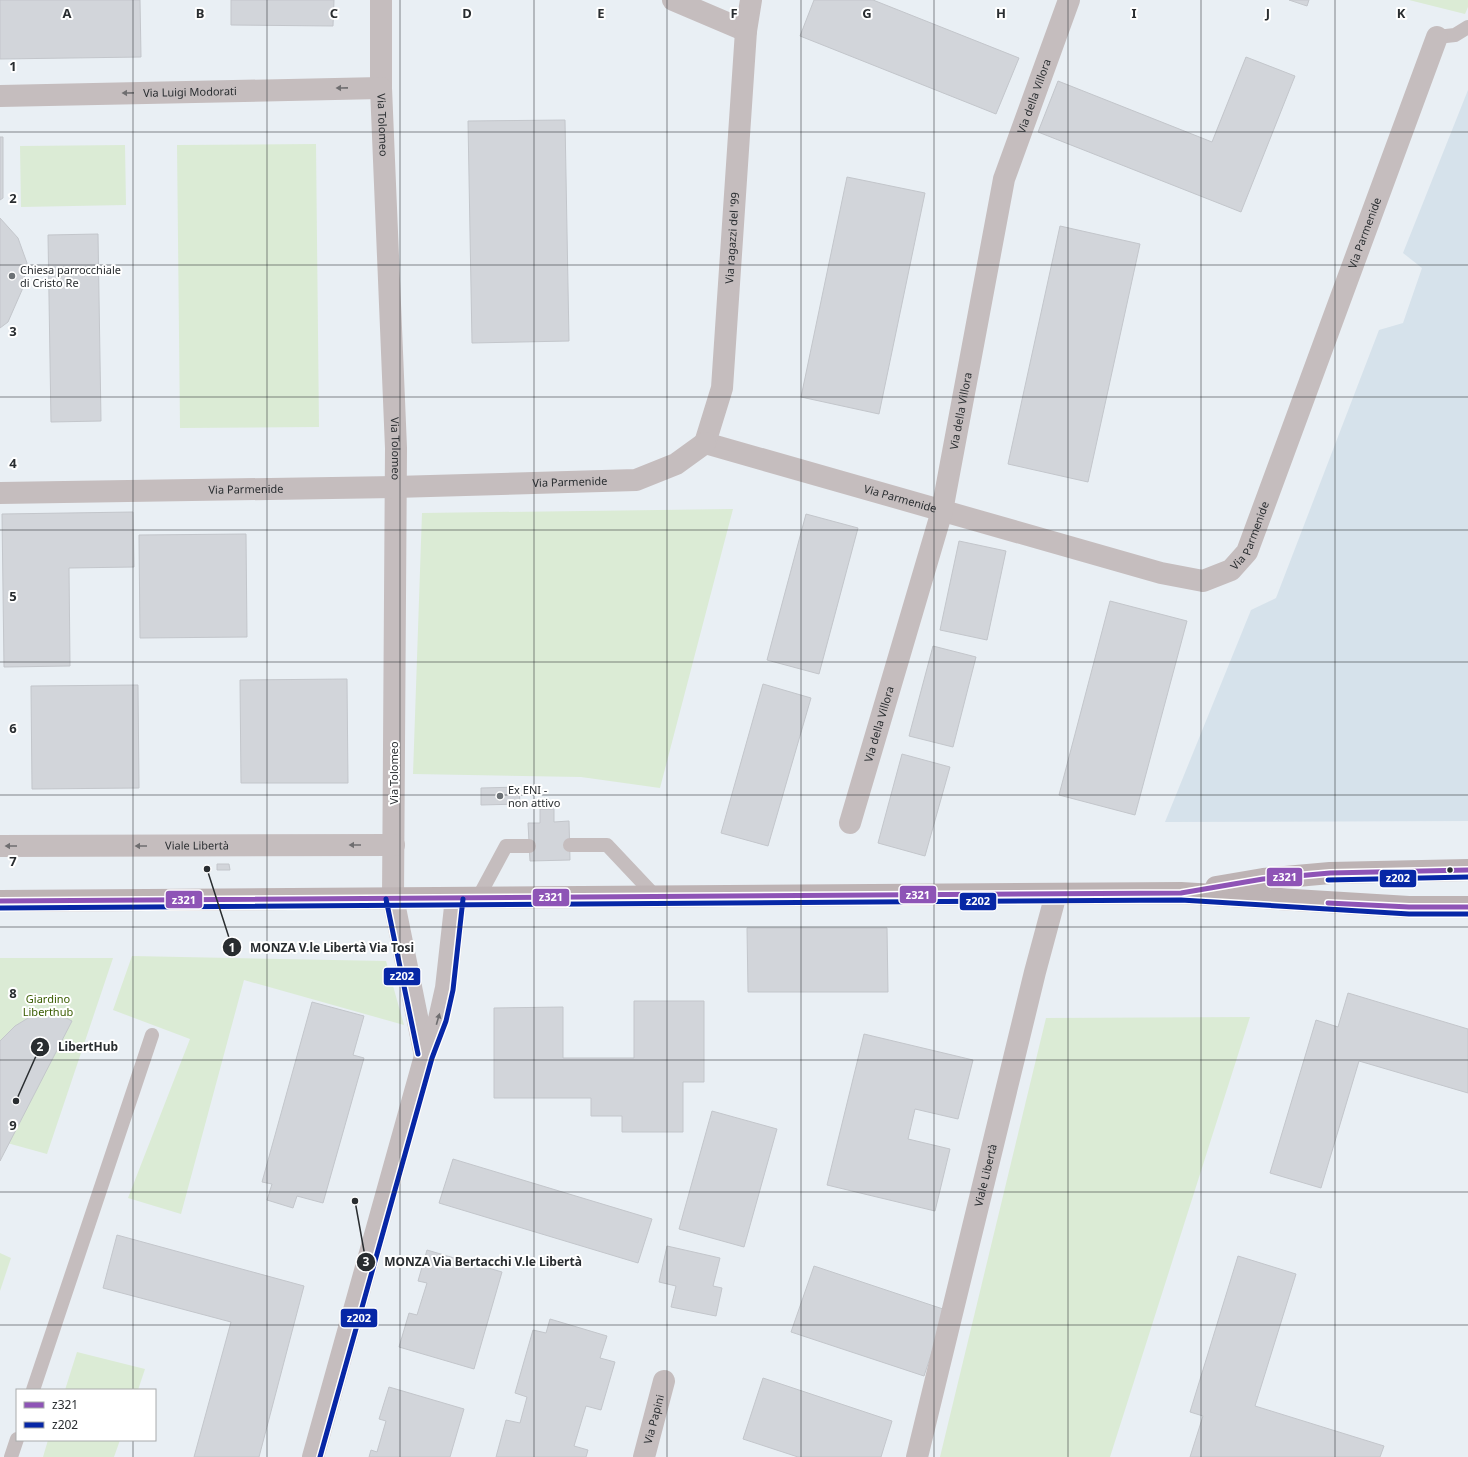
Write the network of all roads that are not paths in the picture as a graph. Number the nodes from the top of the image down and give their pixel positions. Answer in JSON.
{"nodes":[{"id":1,"x":381,"y":0,"type":"edge"},
{"id":2,"x":673,"y":0,"type":"edge"},
{"id":3,"x":751,"y":0,"type":"edge"},
{"id":4,"x":1069,"y":0,"type":"edge"},
{"id":5,"x":1468,"y":26,"type":"edge"},
{"id":6,"x":746,"y":30,"type":"junction"},
{"id":7,"x":1437,"y":37,"type":"joint"},
{"id":8,"x":380,"y":88,"type":"junction"},
{"id":9,"x":0,"y":96,"type":"edge"},
{"id":10,"x":705,"y":444,"type":"junction"},
{"id":11,"x":395,"y":487,"type":"junction"},
{"id":12,"x":0,"y":493,"type":"edge"},
{"id":13,"x":942,"y":510,"type":"junction"},
{"id":14,"x":850,"y":823,"type":"dead end"},
{"id":15,"x":394,"y":845,"type":"junction"},
{"id":16,"x":570,"y":845,"type":"dead end"},
{"id":17,"x":0,"y":846,"type":"edge"},
{"id":18,"x":529,"y":846,"type":"dead end"},
{"id":19,"x":1468,"y":870,"type":"edge"},
{"id":20,"x":1180,"y":893,"type":"junction"},
{"id":21,"x":1056,"y":894,"type":"junction"},
{"id":22,"x":656,"y":897,"type":"junction"},
{"id":23,"x":393,"y":898,"type":"junction"},
{"id":24,"x":456,"y":898,"type":"junction"},
{"id":25,"x":478,"y":898,"type":"junction"},
{"id":26,"x":0,"y":901,"type":"edge"},
{"id":27,"x":1468,"y":907,"type":"edge"},
{"id":28,"x":152,"y":1035,"type":"dead end"},
{"id":29,"x":426,"y":1056,"type":"junction"},
{"id":30,"x":664,"y":1381,"type":"dead end"},
{"id":31,"x":34,"y":1389,"type":"edge"},
{"id":32,"x":17,"y":1441,"type":"edge"},
{"id":33,"x":11,"y":1457,"type":"edge"},
{"id":34,"x":313,"y":1457,"type":"edge"},
{"id":35,"x":644,"y":1457,"type":"edge"},
{"id":36,"x":917,"y":1457,"type":"edge"}],
"edges":[{"from":1,"to":8,"type":"street","name":"Via Tolomeo"},
{"from":2,"to":6,"type":"street"},
{"from":3,"to":6,"type":"street","name":"Via ragazzi del '99"},
{"from":4,"to":13,"type":"street","name":"Via della Villora"},
{"from":5,"to":7,"type":"lane"},
{"from":6,"to":10,"type":"street","name":"Via ragazzi del '99"},
{"from":7,"to":13,"type":"street","name":"Via Parmenide"},
{"from":8,"to":9,"type":"street","name":"Via Luigi Modorati","one_way":true},
{"from":8,"to":11,"type":"street","name":"Via Tolomeo"},
{"from":10,"to":11,"type":"street","name":"Via Parmenide"},
{"from":10,"to":13,"type":"street","name":"Via Parmenide"},
{"from":11,"to":12,"type":"street","name":"Via Parmenide"},
{"from":11,"to":15,"type":"street","name":"Via Tolomeo"},
{"from":13,"to":14,"type":"street","name":"Via della Villora"},
{"from":15,"to":17,"type":"street","name":"Viale Libertà","one_way":true},
{"from":15,"to":23,"type":"street","name":"Via Tolomeo"},
{"from":16,"to":22,"type":"lane"},
{"from":18,"to":25,"type":"lane"},
{"from":19,"to":20,"type":"main road"},
{"from":20,"to":21,"type":"main road"},
{"from":20,"to":27,"type":"main road"},
{"from":21,"to":22,"type":"main road"},
{"from":21,"to":36,"type":"street","name":"Viale Libertà"},
{"from":22,"to":25,"type":"main road"},
{"from":23,"to":24,"type":"main road"},
{"from":23,"to":26,"type":"main road"},
{"from":23,"to":29,"type":"street","name":"Via Tolomeo"},
{"from":24,"to":25,"type":"main road"},
{"from":29,"to":24,"type":"street","one_way":true},
{"from":28,"to":31,"type":"lane"},
{"from":29,"to":34,"type":"street"},
{"from":30,"to":35,"type":"street","name":"Via Papini"},
{"from":32,"to":33,"type":"lane"}]}
